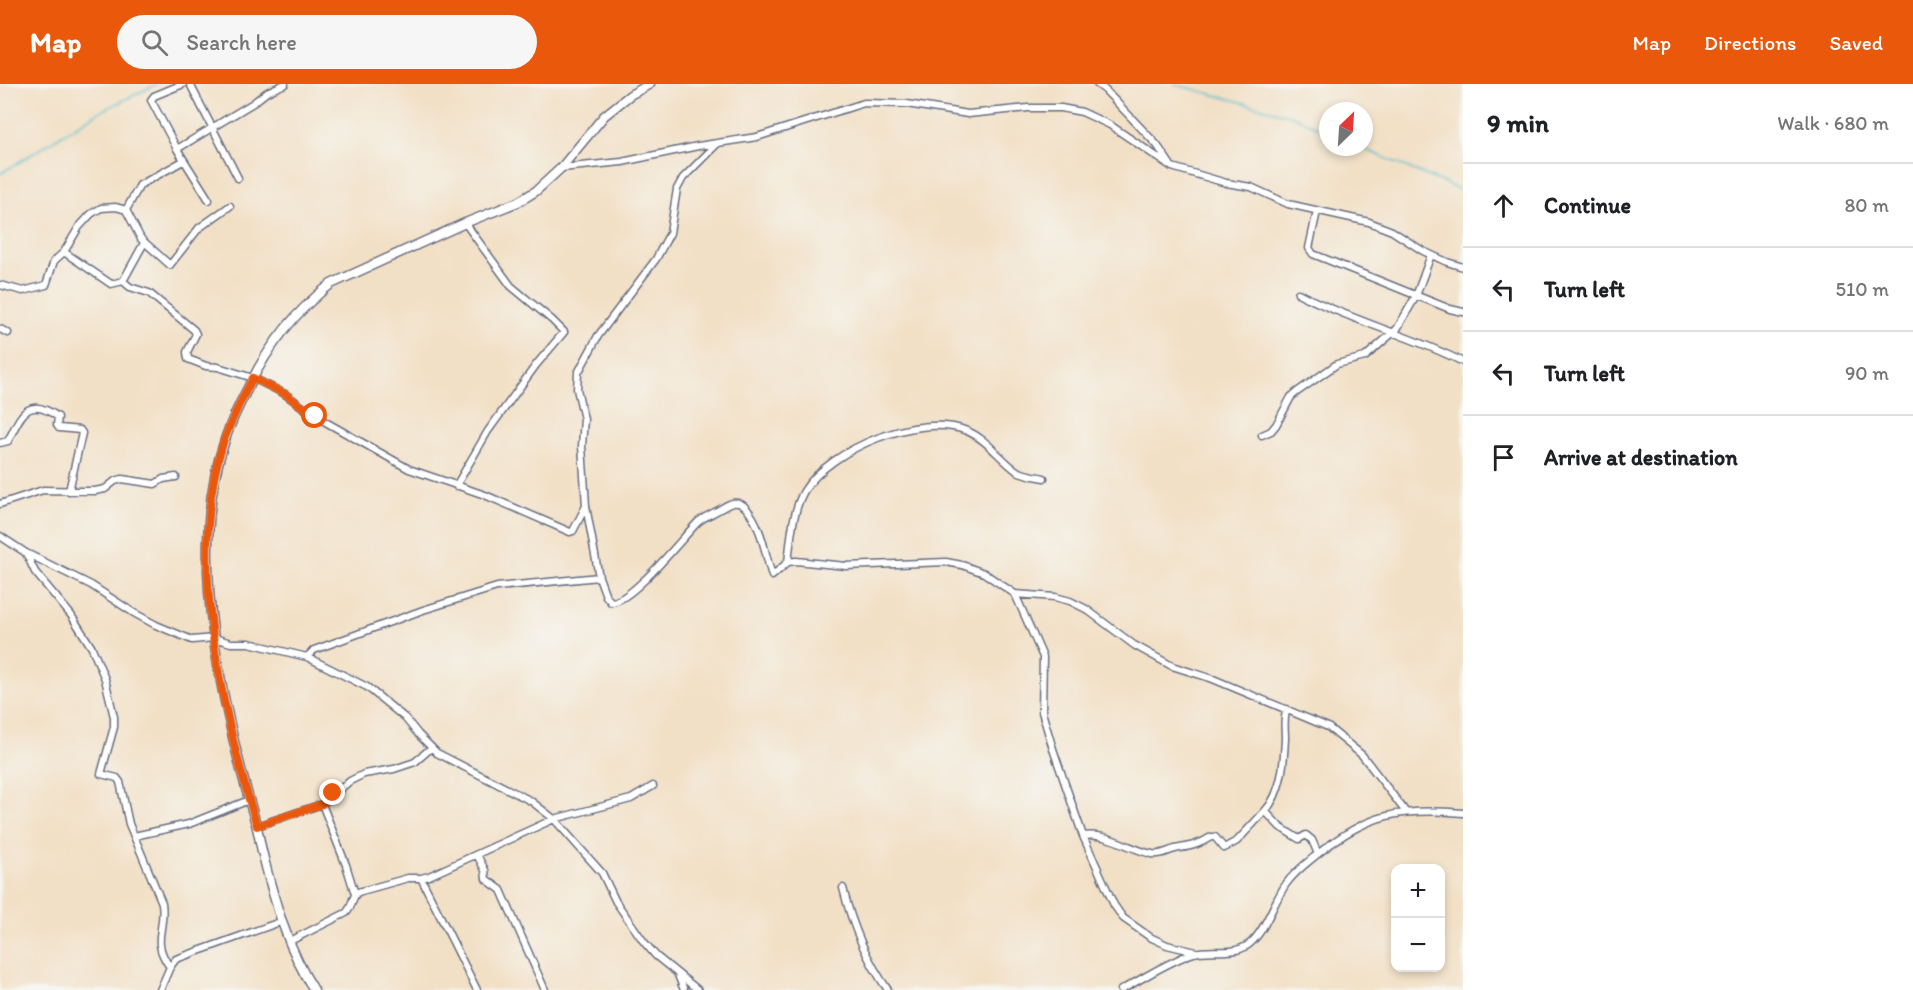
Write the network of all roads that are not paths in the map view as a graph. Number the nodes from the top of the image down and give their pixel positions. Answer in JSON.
{"nodes":[{"id":1,"x":183,"y":84,"type":"edge"},
{"id":2,"x":190,"y":84,"type":"edge"},
{"id":3,"x":285,"y":84,"type":"edge"},
{"id":4,"x":650,"y":84,"type":"edge"},
{"id":5,"x":1097,"y":84,"type":"edge"},
{"id":6,"x":213,"y":127,"type":"junction"},
{"id":7,"x":717,"y":144,"type":"junction"},
{"id":8,"x":177,"y":149,"type":"junction"},
{"id":9,"x":183,"y":161,"type":"junction"},
{"id":10,"x":1172,"y":167,"type":"junction"},
{"id":11,"x":561,"y":168,"type":"junction"},
{"id":12,"x":238,"y":178,"type":"dead end"},
{"id":13,"x":209,"y":200,"type":"dead end"},
{"id":14,"x":230,"y":206,"type":"dead end"},
{"id":15,"x":126,"y":210,"type":"junction"},
{"id":16,"x":1317,"y":211,"type":"junction"},
{"id":17,"x":465,"y":223,"type":"junction"},
{"id":18,"x":144,"y":243,"type":"junction"},
{"id":19,"x":64,"y":252,"type":"junction"},
{"id":20,"x":1431,"y":255,"type":"junction"},
{"id":21,"x":1463,"y":267,"type":"edge"},
{"id":22,"x":123,"y":281,"type":"junction"},
{"id":23,"x":0,"y":285,"type":"edge"},
{"id":24,"x":1298,"y":293,"type":"dead end"},
{"id":25,"x":1416,"y":296,"type":"junction"},
{"id":26,"x":1463,"y":312,"type":"edge"},
{"id":27,"x":0,"y":329,"type":"edge"},
{"id":28,"x":8,"y":333,"type":"dead end"},
{"id":29,"x":1391,"y":333,"type":"junction"},
{"id":30,"x":1463,"y":362,"type":"edge"},
{"id":31,"x":253,"y":378,"type":"junction"},
{"id":32,"x":1263,"y":435,"type":"dead end"},
{"id":33,"x":0,"y":443,"type":"edge"},
{"id":34,"x":176,"y":477,"type":"dead end"},
{"id":35,"x":1044,"y":478,"type":"dead end"},
{"id":36,"x":456,"y":486,"type":"junction"},
{"id":37,"x":69,"y":491,"type":"junction"},
{"id":38,"x":0,"y":504,"type":"edge"},
{"id":39,"x":586,"y":506,"type":"junction"},
{"id":40,"x":0,"y":536,"type":"edge"},
{"id":41,"x":26,"y":553,"type":"junction"},
{"id":42,"x":788,"y":562,"type":"junction"},
{"id":43,"x":599,"y":578,"type":"junction"},
{"id":44,"x":1015,"y":594,"type":"junction"},
{"id":45,"x":214,"y":638,"type":"junction"},
{"id":46,"x":307,"y":657,"type":"junction"},
{"id":47,"x":1287,"y":709,"type":"junction"},
{"id":48,"x":431,"y":748,"type":"junction"},
{"id":49,"x":653,"y":786,"type":"dead end"},
{"id":50,"x":249,"y":800,"type":"junction"},
{"id":51,"x":322,"y":804,"type":"junction"},
{"id":52,"x":1265,"y":811,"type":"junction"},
{"id":53,"x":1406,"y":811,"type":"junction"},
{"id":54,"x":1463,"y":813,"type":"edge"},
{"id":55,"x":554,"y":819,"type":"junction"},
{"id":56,"x":257,"y":826,"type":"junction"},
{"id":57,"x":134,"y":836,"type":"junction"},
{"id":58,"x":1083,"y":836,"type":"junction"},
{"id":59,"x":1318,"y":854,"type":"junction"},
{"id":60,"x":477,"y":855,"type":"junction"},
{"id":61,"x":421,"y":878,"type":"junction"},
{"id":62,"x":843,"y":888,"type":"dead end"},
{"id":63,"x":355,"y":894,"type":"junction"},
{"id":64,"x":282,"y":921,"type":"junction"},
{"id":65,"x":290,"y":941,"type":"junction"},
{"id":66,"x":1196,"y":952,"type":"junction"},
{"id":67,"x":170,"y":967,"type":"junction"},
{"id":68,"x":678,"y":975,"type":"junction"},
{"id":69,"x":160,"y":990,"type":"edge"},
{"id":70,"x":314,"y":990,"type":"edge"},
{"id":71,"x":477,"y":990,"type":"edge"},
{"id":72,"x":545,"y":990,"type":"edge"},
{"id":73,"x":684,"y":990,"type":"edge"},
{"id":74,"x":698,"y":990,"type":"edge"},
{"id":75,"x":888,"y":990,"type":"edge"},
{"id":76,"x":1121,"y":990,"type":"edge"}],
"edges":[{"from":1,"to":8,"type":"street"},
{"from":2,"to":6,"type":"street"},
{"from":3,"to":6,"type":"street"},
{"from":4,"to":11,"type":"main road"},
{"from":5,"to":10,"type":"street"},
{"from":6,"to":8,"type":"street"},
{"from":6,"to":12,"type":"street"},
{"from":7,"to":10,"type":"street"},
{"from":7,"to":11,"type":"street"},
{"from":7,"to":39,"type":"street"},
{"from":8,"to":9,"type":"street"},
{"from":9,"to":13,"type":"street"},
{"from":9,"to":15,"type":"street"},
{"from":10,"to":16,"type":"street"},
{"from":11,"to":17,"type":"main road"},
{"from":14,"to":18,"type":"street"},
{"from":15,"to":18,"type":"street"},
{"from":15,"to":19,"type":"street"},
{"from":16,"to":20,"type":"street"},
{"from":16,"to":25,"type":"street"},
{"from":17,"to":31,"type":"main road"},
{"from":17,"to":36,"type":"street"},
{"from":18,"to":22,"type":"street"},
{"from":19,"to":22,"type":"street"},
{"from":19,"to":23,"type":"street"},
{"from":20,"to":21,"type":"street"},
{"from":20,"to":25,"type":"street"},
{"from":22,"to":31,"type":"street"},
{"from":24,"to":29,"type":"street"},
{"from":25,"to":26,"type":"street"},
{"from":25,"to":29,"type":"street"},
{"from":27,"to":28,"type":"street"},
{"from":29,"to":30,"type":"street"},
{"from":29,"to":32,"type":"street"},
{"from":31,"to":36,"type":"street"},
{"from":31,"to":45,"type":"main road"},
{"from":33,"to":37,"type":"street"},
{"from":34,"to":37,"type":"street"},
{"from":35,"to":42,"type":"street"},
{"from":36,"to":39,"type":"street"},
{"from":37,"to":38,"type":"street"},
{"from":39,"to":43,"type":"street"},
{"from":40,"to":41,"type":"street"},
{"from":41,"to":45,"type":"street"},
{"from":41,"to":57,"type":"street"},
{"from":42,"to":43,"type":"street"},
{"from":42,"to":44,"type":"street"},
{"from":43,"to":46,"type":"street"},
{"from":44,"to":47,"type":"street"},
{"from":44,"to":58,"type":"street"},
{"from":45,"to":46,"type":"street"},
{"from":45,"to":50,"type":"main road"},
{"from":46,"to":48,"type":"street"},
{"from":47,"to":52,"type":"street"},
{"from":47,"to":53,"type":"street"},
{"from":48,"to":51,"type":"street"},
{"from":48,"to":55,"type":"street"},
{"from":49,"to":55,"type":"street"},
{"from":50,"to":56,"type":"main road"},
{"from":50,"to":57,"type":"street"},
{"from":51,"to":56,"type":"street"},
{"from":51,"to":63,"type":"street"},
{"from":52,"to":58,"type":"street"},
{"from":52,"to":59,"type":"street"},
{"from":53,"to":54,"type":"street"},
{"from":53,"to":59,"type":"street"},
{"from":55,"to":60,"type":"street"},
{"from":55,"to":68,"type":"street"},
{"from":56,"to":64,"type":"main road"},
{"from":57,"to":67,"type":"street"},
{"from":58,"to":66,"type":"street"},
{"from":59,"to":66,"type":"street"},
{"from":60,"to":61,"type":"street"},
{"from":60,"to":72,"type":"street"},
{"from":61,"to":63,"type":"street"},
{"from":61,"to":71,"type":"street"},
{"from":62,"to":75,"type":"street"},
{"from":63,"to":65,"type":"street"},
{"from":64,"to":65,"type":"main road"},
{"from":64,"to":67,"type":"street"},
{"from":65,"to":70,"type":"main road"},
{"from":66,"to":76,"type":"street"},
{"from":67,"to":69,"type":"street"},
{"from":68,"to":73,"type":"street"},
{"from":68,"to":74,"type":"street"}]}
